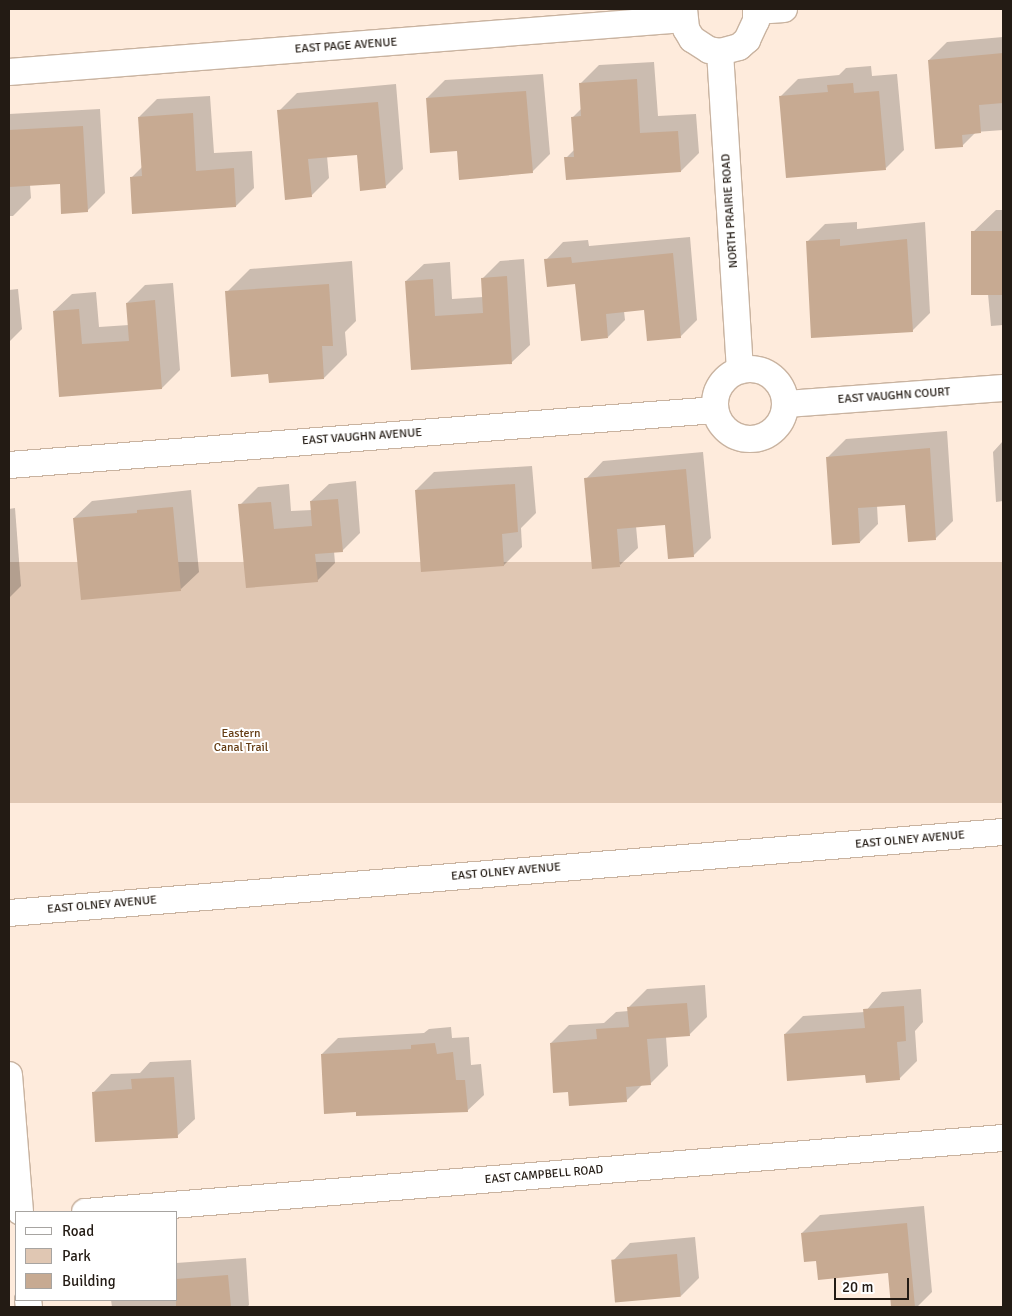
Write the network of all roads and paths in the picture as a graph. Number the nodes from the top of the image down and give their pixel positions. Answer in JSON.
{"nodes":[{"id":1,"x":784,"y":9,"type":"edge"},
{"id":2,"x":756,"y":10,"type":"edge"},
{"id":3,"x":684,"y":14,"type":"edge"},
{"id":4,"x":720,"y":52,"type":"junction"},
{"id":5,"x":9,"y":72,"type":"edge"},
{"id":6,"x":740,"y":370,"type":"junction"},
{"id":7,"x":1003,"y":388,"type":"edge"},
{"id":8,"x":786,"y":404,"type":"junction"},
{"id":9,"x":715,"y":410,"type":"junction"},
{"id":10,"x":9,"y":465,"type":"edge"},
{"id":11,"x":1003,"y":832,"type":"edge"},
{"id":12,"x":9,"y":913,"type":"edge"},
{"id":13,"x":9,"y":1075,"type":"edge"},
{"id":14,"x":1003,"y":1138,"type":"edge"},
{"id":15,"x":20,"y":1211,"type":"edge"},
{"id":16,"x":97,"y":1211,"type":"edge"}],
"edges":[{"from":1,"to":2,"type":"street"},
{"from":2,"to":4,"type":"street"},
{"from":3,"to":4,"type":"street","name":"EAST PAGE AVENUE"},
{"from":3,"to":5,"type":"street","name":"EAST PAGE AVENUE"},
{"from":4,"to":6,"type":"street","name":"NORTH PRAIRIE ROAD"},
{"from":6,"to":8,"type":"street"},
{"from":6,"to":9,"type":"street"},
{"from":7,"to":8,"type":"street","name":"EAST VAUGHN COURT"},
{"from":8,"to":9,"type":"street"},
{"from":9,"to":10,"type":"street","name":"EAST VAUGHN AVENUE"},
{"from":11,"to":12,"type":"street","name":"EAST OLNEY AVENUE"},
{"from":13,"to":15,"type":"street"},
{"from":14,"to":16,"type":"street","name":"EAST CAMPBELL ROAD"}]}
